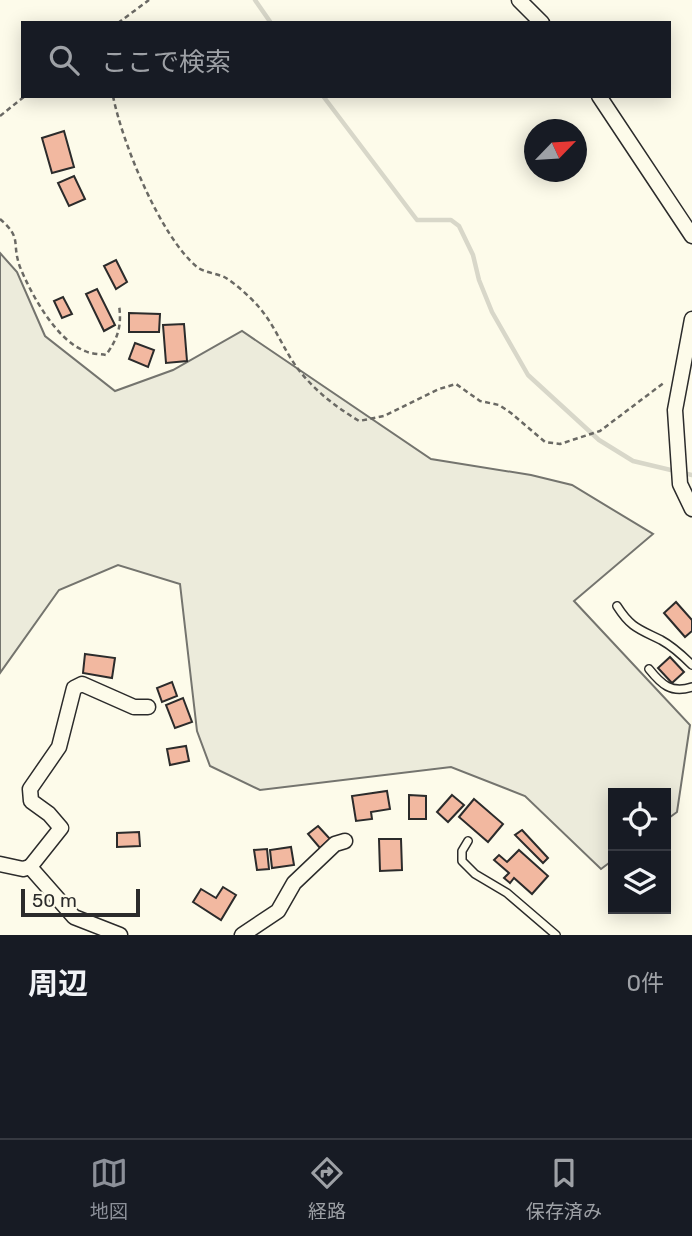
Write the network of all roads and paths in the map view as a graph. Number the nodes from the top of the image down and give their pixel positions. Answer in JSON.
{"nodes":[{"id":1,"x":149,"y":0,"type":"edge"},
{"id":2,"x":519,"y":0,"type":"edge"},
{"id":3,"x":121,"y":21,"type":"edge"},
{"id":4,"x":539,"y":21,"type":"edge"},
{"id":5,"x":22,"y":98,"type":"edge"},
{"id":6,"x":113,"y":98,"type":"edge"},
{"id":7,"x":599,"y":98,"type":"edge"},
{"id":8,"x":0,"y":116,"type":"edge"},
{"id":9,"x":0,"y":219,"type":"edge"},
{"id":10,"x":692,"y":236,"type":"edge"},
{"id":11,"x":119,"y":305,"type":"dead end"},
{"id":12,"x":692,"y":319,"type":"edge"},
{"id":13,"x":682,"y":371,"type":"junction"},
{"id":14,"x":692,"y":509,"type":"edge"},
{"id":15,"x":617,"y":606,"type":"dead end"},
{"id":16,"x":692,"y":665,"type":"edge"},
{"id":17,"x":649,"y":669,"type":"dead end"},
{"id":18,"x":692,"y":687,"type":"edge"},
{"id":19,"x":148,"y":707,"type":"dead end"},
{"id":20,"x":345,"y":841,"type":"dead end"},
{"id":21,"x":468,"y":841,"type":"dead end"},
{"id":22,"x":0,"y":863,"type":"edge"},
{"id":23,"x":30,"y":867,"type":"junction"},
{"id":24,"x":120,"y":935,"type":"edge"},
{"id":25,"x":242,"y":935,"type":"edge"},
{"id":26,"x":556,"y":935,"type":"edge"}],
"edges":[{"from":1,"to":3,"type":"path"},
{"from":2,"to":4,"type":"street"},
{"from":5,"to":8,"type":"path"},
{"from":6,"to":13,"type":"path"},
{"from":7,"to":10,"type":"street"},
{"from":9,"to":11,"type":"path"},
{"from":12,"to":13,"type":"street"},
{"from":13,"to":14,"type":"street"},
{"from":15,"to":16,"type":"lane"},
{"from":17,"to":18,"type":"lane"},
{"from":19,"to":23,"type":"street"},
{"from":20,"to":25,"type":"street"},
{"from":21,"to":26,"type":"lane"},
{"from":22,"to":23,"type":"street"},
{"from":23,"to":24,"type":"street"}]}
